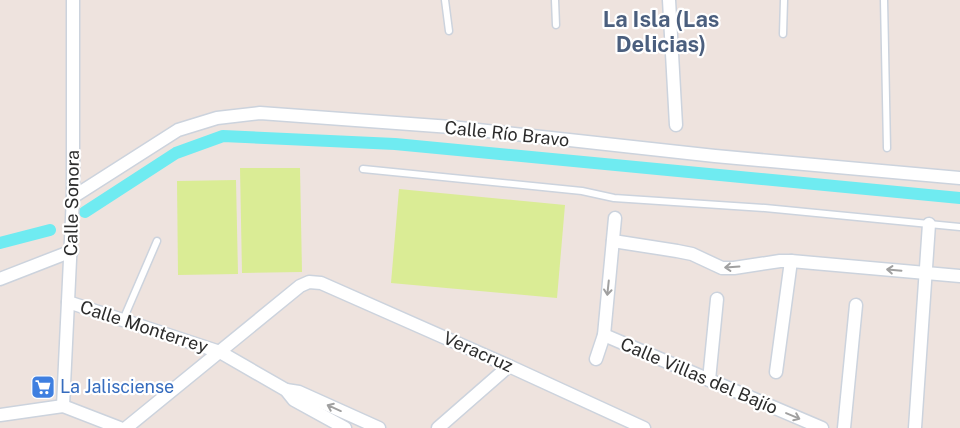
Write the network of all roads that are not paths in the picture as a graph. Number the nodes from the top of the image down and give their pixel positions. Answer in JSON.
{"nodes":[{"id":1,"x":73,"y":0,"type":"edge"},
{"id":2,"x":445,"y":0,"type":"edge"},
{"id":3,"x":555,"y":0,"type":"edge"},
{"id":4,"x":669,"y":0,"type":"edge"},
{"id":5,"x":784,"y":0,"type":"edge"},
{"id":6,"x":884,"y":0,"type":"edge"},
{"id":7,"x":556,"y":25,"type":"dead end"},
{"id":8,"x":449,"y":31,"type":"dead end"},
{"id":9,"x":783,"y":34,"type":"dead end"},
{"id":10,"x":676,"y":124,"type":"dead end"},
{"id":11,"x":887,"y":148,"type":"dead end"},
{"id":12,"x":364,"y":169,"type":"dead end"},
{"id":13,"x":960,"y":178,"type":"edge"},
{"id":14,"x":73,"y":201,"type":"junction"},
{"id":15,"x":615,"y":218,"type":"dead end"},
{"id":16,"x":929,"y":224,"type":"junction"},
{"id":17,"x":960,"y":227,"type":"edge"},
{"id":18,"x":157,"y":241,"type":"dead end"},
{"id":19,"x":613,"y":241,"type":"junction"},
{"id":20,"x":72,"y":246,"type":"junction"},
{"id":21,"x":791,"y":261,"type":"junction"},
{"id":22,"x":926,"y":273,"type":"junction"},
{"id":23,"x":960,"y":276,"type":"edge"},
{"id":24,"x":0,"y":279,"type":"edge"},
{"id":25,"x":717,"y":299,"type":"dead end"},
{"id":26,"x":68,"y":302,"type":"junction"},
{"id":27,"x":856,"y":305,"type":"dead end"},
{"id":28,"x":123,"y":320,"type":"junction"},
{"id":29,"x":604,"y":335,"type":"junction"},
{"id":30,"x":220,"y":352,"type":"junction"},
{"id":31,"x":596,"y":359,"type":"dead end"},
{"id":32,"x":509,"y":366,"type":"junction"},
{"id":33,"x":776,"y":372,"type":"dead end"},
{"id":34,"x":709,"y":380,"type":"junction"},
{"id":35,"x":286,"y":390,"type":"junction"},
{"id":36,"x":63,"y":406,"type":"junction"},
{"id":37,"x":0,"y":415,"type":"edge"},
{"id":38,"x":120,"y":428,"type":"edge"},
{"id":39,"x":126,"y":428,"type":"edge"},
{"id":40,"x":345,"y":428,"type":"edge"},
{"id":41,"x":379,"y":428,"type":"edge"},
{"id":42,"x":438,"y":428,"type":"edge"},
{"id":43,"x":644,"y":428,"type":"edge"},
{"id":44,"x":822,"y":428,"type":"edge"},
{"id":45,"x":844,"y":428,"type":"edge"},
{"id":46,"x":915,"y":428,"type":"edge"}],
"edges":[{"from":1,"to":14,"type":"street","name":"Calle Sonora"},
{"from":2,"to":8,"type":"lane"},
{"from":3,"to":7,"type":"lane"},
{"from":4,"to":10,"type":"street"},
{"from":5,"to":9,"type":"lane"},
{"from":6,"to":11,"type":"lane"},
{"from":12,"to":16,"type":"lane"},
{"from":13,"to":14,"type":"street","name":"Calle Río Bravo"},
{"from":14,"to":20,"type":"street","name":"Calle Sonora"},
{"from":15,"to":19,"type":"street"},
{"from":16,"to":17,"type":"lane"},
{"from":16,"to":22,"type":"street"},
{"from":18,"to":28,"type":"lane"},
{"from":21,"to":19,"type":"street","one_way":true},
{"from":19,"to":29,"type":"street","one_way":true},
{"from":20,"to":24,"type":"street"},
{"from":20,"to":26,"type":"street","name":"Calle Sonora"},
{"from":22,"to":21,"type":"street","one_way":true},
{"from":21,"to":33,"type":"street"},
{"from":22,"to":23,"type":"street"},
{"from":22,"to":46,"type":"street"},
{"from":25,"to":34,"type":"street"},
{"from":26,"to":28,"type":"street","name":"Calle Monterrey"},
{"from":26,"to":36,"type":"street","name":"Calle Sonora"},
{"from":27,"to":45,"type":"street"},
{"from":28,"to":30,"type":"street","name":"Calle Monterrey"},
{"from":29,"to":31,"type":"street"},
{"from":29,"to":34,"type":"street","name":"Calle Villas del Bajío"},
{"from":30,"to":32,"type":"street","name":"Veracruz"},
{"from":30,"to":35,"type":"street","name":"Calle Monterrey"},
{"from":30,"to":39,"type":"street"},
{"from":32,"to":42,"type":"street"},
{"from":32,"to":43,"type":"street","name":"Veracruz"},
{"from":34,"to":44,"type":"street","name":"Calle Villas del Bajío","one_way":true},
{"from":35,"to":40,"type":"street"},
{"from":41,"to":35,"type":"street","one_way":true},
{"from":36,"to":37,"type":"street"},
{"from":36,"to":38,"type":"street"}]}
